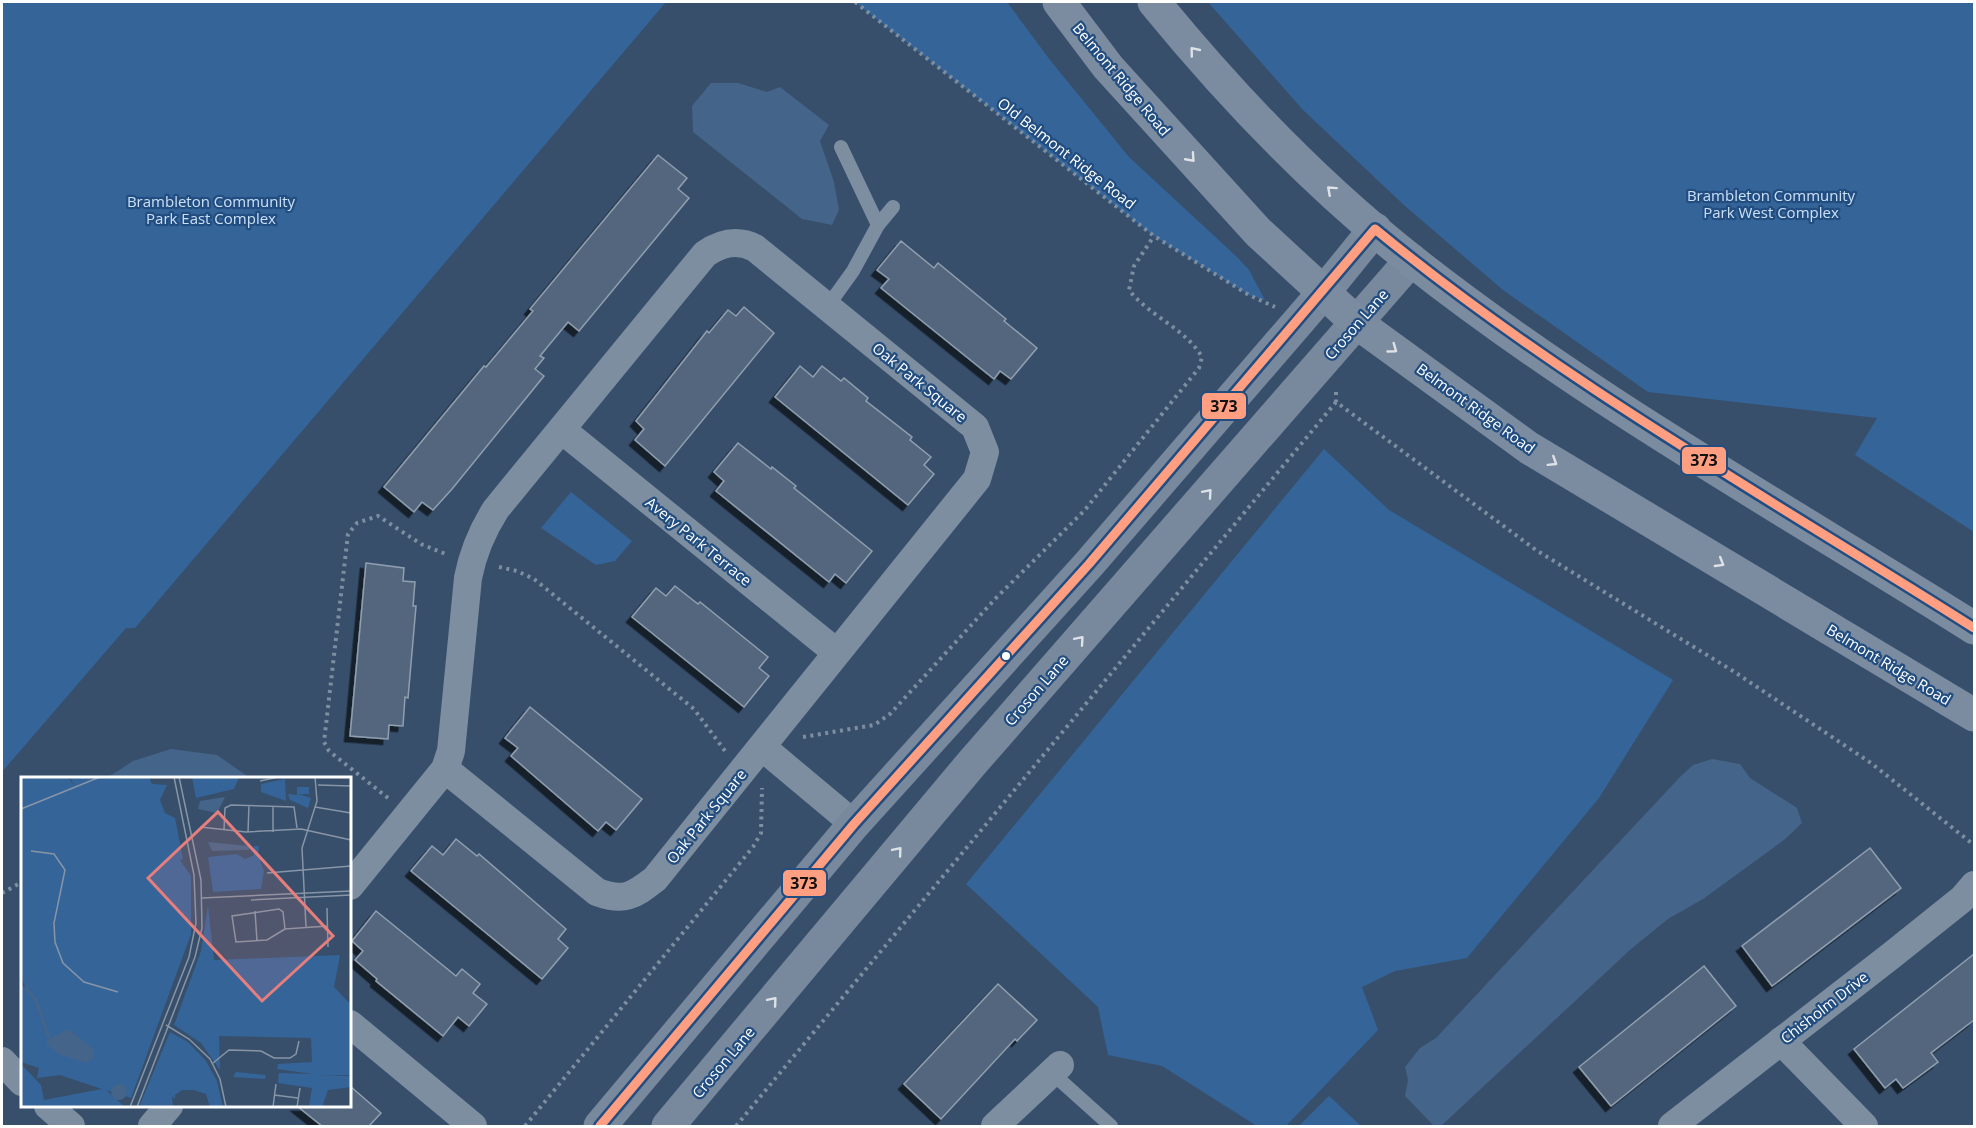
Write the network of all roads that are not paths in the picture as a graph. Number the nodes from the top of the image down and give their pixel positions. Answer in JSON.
{"nodes":[{"id":1,"x":1059,"y":2,"type":"edge"},
{"id":2,"x":1154,"y":2,"type":"edge"},
{"id":3,"x":841,"y":147,"type":"dead end"},
{"id":4,"x":893,"y":207,"type":"dead end"},
{"id":5,"x":878,"y":225,"type":"junction"},
{"id":6,"x":1375,"y":229,"type":"junction"},
{"id":7,"x":1411,"y":260,"type":"junction"},
{"id":8,"x":1323,"y":293,"type":"junction"},
{"id":9,"x":827,"y":307,"type":"junction"},
{"id":10,"x":1357,"y":323,"type":"junction"},
{"id":11,"x":562,"y":430,"type":"junction"},
{"id":12,"x":1974,"y":628,"type":"edge"},
{"id":13,"x":836,"y":652,"type":"junction"},
{"id":14,"x":1974,"y":715,"type":"edge"},
{"id":15,"x":771,"y":755,"type":"junction"},
{"id":16,"x":445,"y":769,"type":"junction"},
{"id":17,"x":854,"y":824,"type":"junction"},
{"id":18,"x":351,"y":885,"type":"edge"},
{"id":19,"x":1974,"y":885,"type":"edge"},
{"id":20,"x":351,"y":1025,"type":"edge"},
{"id":21,"x":1780,"y":1041,"type":"junction"},
{"id":22,"x":2,"y":1062,"type":"edge"},
{"id":23,"x":1056,"y":1069,"type":"joint"},
{"id":24,"x":21,"y":1081,"type":"edge"},
{"id":25,"x":49,"y":1107,"type":"edge"},
{"id":26,"x":168,"y":1107,"type":"edge"},
{"id":27,"x":71,"y":1126,"type":"edge"},
{"id":28,"x":152,"y":1126,"type":"edge"},
{"id":29,"x":473,"y":1126,"type":"edge"},
{"id":30,"x":600,"y":1126,"type":"edge"},
{"id":31,"x":668,"y":1126,"type":"edge"},
{"id":32,"x":995,"y":1126,"type":"edge"},
{"id":33,"x":1111,"y":1126,"type":"edge"},
{"id":34,"x":1672,"y":1126,"type":"edge"},
{"id":35,"x":1864,"y":1126,"type":"edge"}],
"edges":[{"from":1,"to":8,"type":"main road","name":"Belmont Ridge Road","one_way":true},
{"from":6,"to":2,"type":"main road","one_way":true},
{"from":3,"to":5,"type":"lane"},
{"from":4,"to":5,"type":"lane"},
{"from":5,"to":9,"type":"lane"},
{"from":6,"to":7,"type":"main road"},
{"from":6,"to":8,"type":"main road"},
{"from":7,"to":10,"type":"main road","name":"Croson Lane"},
{"from":7,"to":12,"type":"main road"},
{"from":8,"to":10,"type":"main road","name":"Belmont Ridge Road"},
{"from":8,"to":17,"type":"main road"},
{"from":9,"to":11,"type":"street","name":"Oak Park Square"},
{"from":9,"to":13,"type":"street","name":"Oak Park Square"},
{"from":10,"to":14,"type":"main road","name":"Belmont Ridge Road","one_way":true},
{"from":31,"to":10,"type":"main road","name":"Croson Lane","one_way":true},
{"from":11,"to":13,"type":"street","name":"Avery Park Terrace"},
{"from":11,"to":16,"type":"street","name":"Oak Park Square"},
{"from":13,"to":15,"type":"street","name":"Oak Park Square"},
{"from":15,"to":16,"type":"street","name":"Oak Park Square"},
{"from":15,"to":17,"type":"street"},
{"from":16,"to":18,"type":"street","name":"Oak Park Square"},
{"from":17,"to":30,"type":"main road"},
{"from":19,"to":21,"type":"street","name":"Chisholm Drive"},
{"from":20,"to":29,"type":"street"},
{"from":21,"to":34,"type":"street","name":"Chisholm Drive"},
{"from":21,"to":35,"type":"street"},
{"from":22,"to":24,"type":"street"},
{"from":23,"to":32,"type":"street"},
{"from":23,"to":33,"type":"lane"},
{"from":25,"to":27,"type":"street"},
{"from":26,"to":28,"type":"street"}]}
